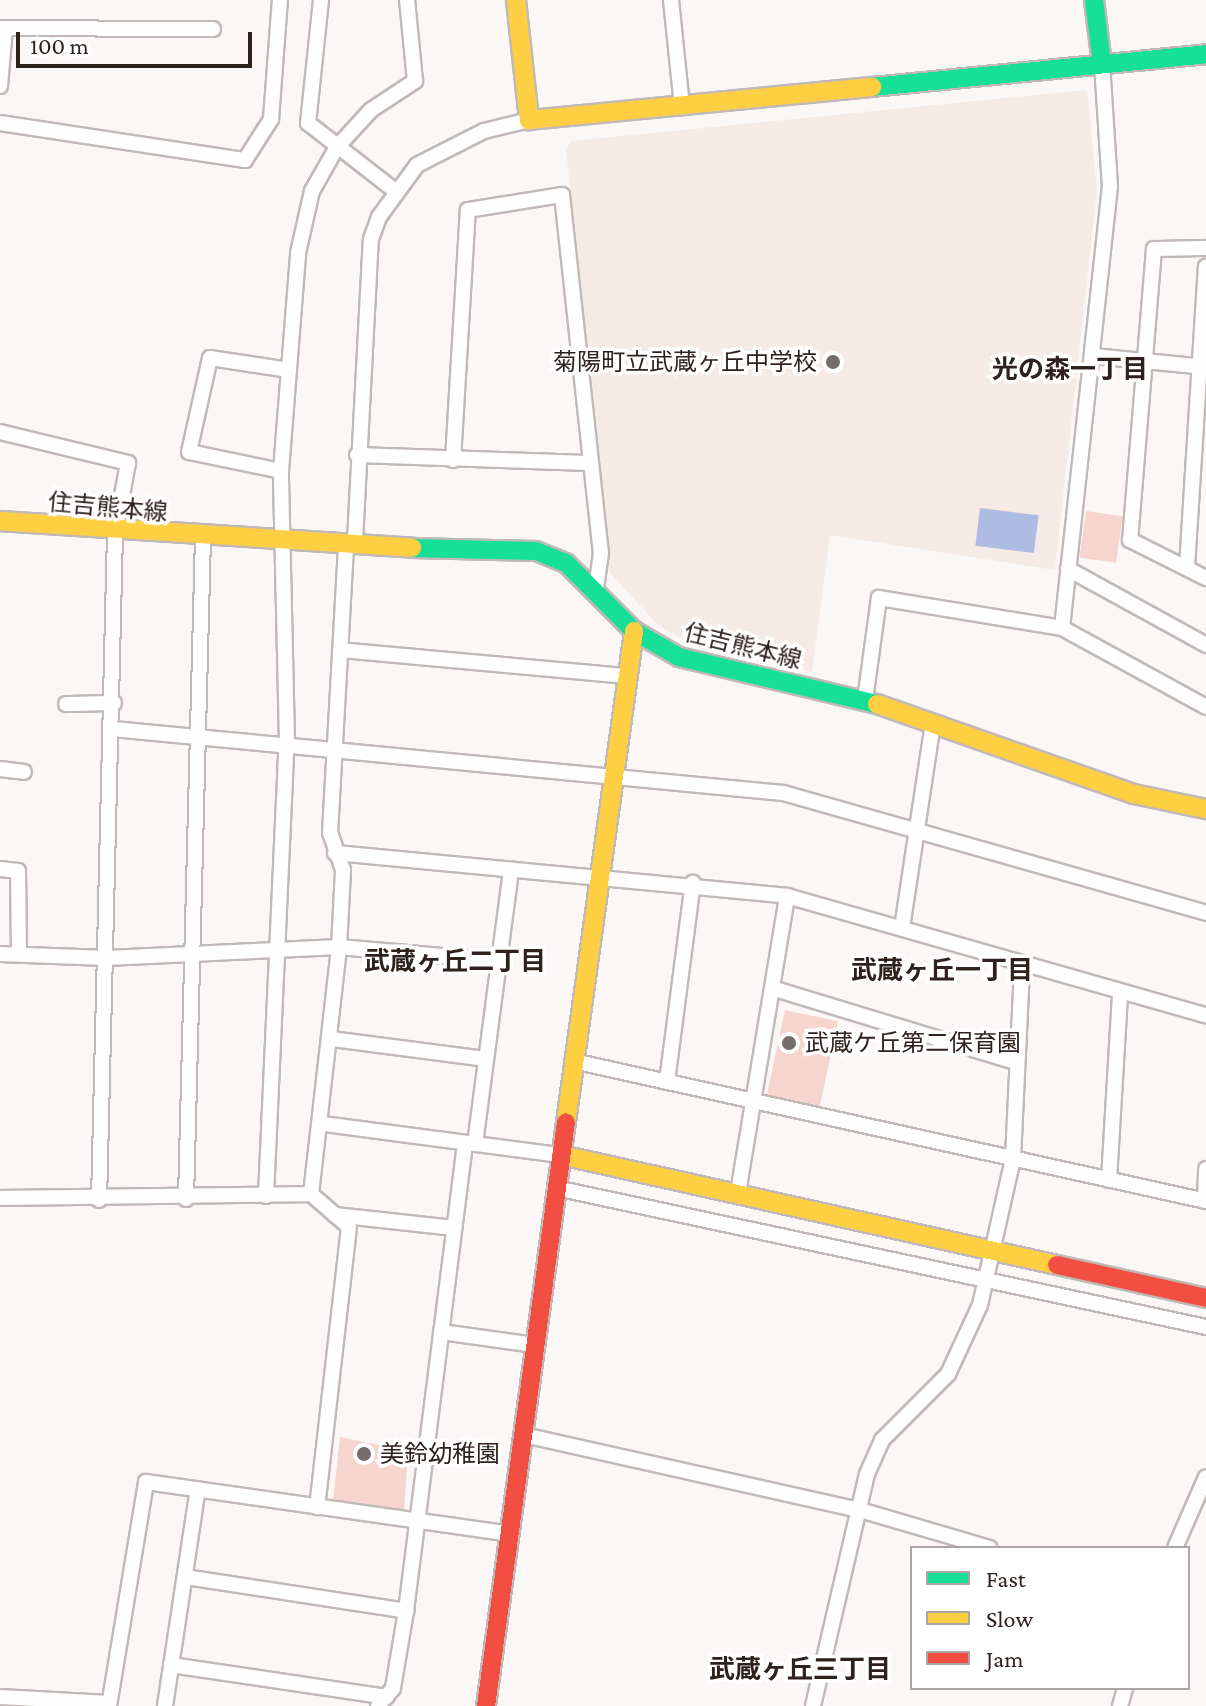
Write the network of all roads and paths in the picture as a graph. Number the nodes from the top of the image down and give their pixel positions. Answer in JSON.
{"nodes":[{"id":1,"x":280,"y":0,"type":"edge"},
{"id":2,"x":321,"y":0,"type":"edge"},
{"id":3,"x":407,"y":0,"type":"edge"},
{"id":4,"x":516,"y":0,"type":"edge"},
{"id":5,"x":671,"y":0,"type":"edge"},
{"id":6,"x":1094,"y":0,"type":"edge"},
{"id":7,"x":2,"y":28,"type":"edge"},
{"id":8,"x":213,"y":29,"type":"dead end"},
{"id":9,"x":1206,"y":54,"type":"edge"},
{"id":10,"x":1102,"y":64,"type":"junction"},
{"id":11,"x":0,"y":86,"type":"edge"},
{"id":12,"x":682,"y":107,"type":"junction"},
{"id":13,"x":529,"y":120,"type":"junction"},
{"id":14,"x":0,"y":123,"type":"edge"},
{"id":15,"x":337,"y":147,"type":"junction"},
{"id":16,"x":394,"y":190,"type":"junction"},
{"id":17,"x":1206,"y":248,"type":"edge"},
{"id":18,"x":1206,"y":267,"type":"edge"},
{"id":19,"x":1092,"y":356,"type":"junction"},
{"id":20,"x":1147,"y":362,"type":"junction"},
{"id":21,"x":1202,"y":367,"type":"edge"},
{"id":22,"x":289,"y":370,"type":"junction"},
{"id":23,"x":0,"y":432,"type":"edge"},
{"id":24,"x":357,"y":455,"type":"junction"},
{"id":25,"x":453,"y":460,"type":"junction"},
{"id":26,"x":588,"y":463,"type":"junction"},
{"id":27,"x":281,"y":471,"type":"junction"},
{"id":28,"x":0,"y":521,"type":"edge"},
{"id":29,"x":115,"y":533,"type":"junction"},
{"id":30,"x":203,"y":538,"type":"junction"},
{"id":31,"x":351,"y":542,"type":"junction"},
{"id":32,"x":286,"y":544,"type":"junction"},
{"id":33,"x":1187,"y":567,"type":"junction"},
{"id":34,"x":1068,"y":569,"type":"junction"},
{"id":35,"x":1206,"y":578,"type":"edge"},
{"id":36,"x":596,"y":589,"type":"junction"},
{"id":37,"x":1062,"y":628,"type":"junction"},
{"id":38,"x":634,"y":631,"type":"junction"},
{"id":39,"x":1206,"y":645,"type":"edge"},
{"id":40,"x":340,"y":650,"type":"junction"},
{"id":41,"x":626,"y":676,"type":"junction"},
{"id":42,"x":865,"y":700,"type":"junction"},
{"id":43,"x":114,"y":703,"type":"junction"},
{"id":44,"x":66,"y":704,"type":"dead end"},
{"id":45,"x":1206,"y":707,"type":"edge"},
{"id":46,"x":933,"y":722,"type":"junction"},
{"id":47,"x":113,"y":729,"type":"junction"},
{"id":48,"x":199,"y":735,"type":"junction"},
{"id":49,"x":287,"y":742,"type":"junction"},
{"id":50,"x":334,"y":750,"type":"junction"},
{"id":51,"x":0,"y":769,"type":"edge"},
{"id":52,"x":24,"y":772,"type":"dead end"},
{"id":53,"x":614,"y":774,"type":"junction"},
{"id":54,"x":1206,"y":809,"type":"edge"},
{"id":55,"x":917,"y":831,"type":"junction"},
{"id":56,"x":335,"y":853,"type":"junction"},
{"id":57,"x":0,"y":869,"type":"edge"},
{"id":58,"x":511,"y":869,"type":"junction"},
{"id":59,"x":600,"y":874,"type":"junction"},
{"id":60,"x":693,"y":883,"type":"junction"},
{"id":61,"x":787,"y":896,"type":"junction"},
{"id":62,"x":1206,"y":913,"type":"edge"},
{"id":63,"x":902,"y":928,"type":"junction"},
{"id":64,"x":339,"y":947,"type":"junction"},
{"id":65,"x":280,"y":950,"type":"junction"},
{"id":66,"x":192,"y":953,"type":"junction"},
{"id":67,"x":0,"y":954,"type":"edge"},
{"id":68,"x":19,"y":954,"type":"junction"},
{"id":69,"x":107,"y":958,"type":"junction"},
{"id":70,"x":499,"y":961,"type":"junction"},
{"id":71,"x":1022,"y":968,"type":"junction"},
{"id":72,"x":775,"y":989,"type":"junction"},
{"id":73,"x":1120,"y":996,"type":"junction"},
{"id":74,"x":1206,"y":1015,"type":"edge"},
{"id":75,"x":332,"y":1039,"type":"junction"},
{"id":76,"x":486,"y":1059,"type":"junction"},
{"id":77,"x":573,"y":1061,"type":"junction"},
{"id":78,"x":1016,"y":1062,"type":"junction"},
{"id":79,"x":667,"y":1082,"type":"junction"},
{"id":80,"x":756,"y":1101,"type":"junction"},
{"id":81,"x":324,"y":1124,"type":"junction"},
{"id":82,"x":470,"y":1144,"type":"junction"},
{"id":83,"x":561,"y":1155,"type":"junction"},
{"id":84,"x":1013,"y":1159,"type":"junction"},
{"id":85,"x":1206,"y":1169,"type":"edge"},
{"id":86,"x":1109,"y":1180,"type":"junction"},
{"id":87,"x":556,"y":1188,"type":"junction"},
{"id":88,"x":738,"y":1193,"type":"junction"},
{"id":89,"x":311,"y":1194,"type":"junction"},
{"id":90,"x":266,"y":1196,"type":"junction"},
{"id":91,"x":0,"y":1198,"type":"edge"},
{"id":92,"x":186,"y":1199,"type":"junction"},
{"id":93,"x":99,"y":1200,"type":"junction"},
{"id":94,"x":1205,"y":1201,"type":"edge"},
{"id":95,"x":331,"y":1215,"type":"junction"},
{"id":96,"x":454,"y":1228,"type":"junction"},
{"id":97,"x":993,"y":1251,"type":"junction"},
{"id":98,"x":987,"y":1277,"type":"junction"},
{"id":99,"x":1206,"y":1298,"type":"edge"},
{"id":100,"x":1206,"y":1327,"type":"edge"},
{"id":101,"x":441,"y":1332,"type":"junction"},
{"id":102,"x":535,"y":1345,"type":"junction"},
{"id":103,"x":524,"y":1435,"type":"junction"},
{"id":104,"x":1206,"y":1477,"type":"edge"},
{"id":105,"x":198,"y":1489,"type":"junction"},
{"id":106,"x":317,"y":1507,"type":"junction"},
{"id":107,"x":860,"y":1510,"type":"junction"},
{"id":108,"x":417,"y":1521,"type":"junction"},
{"id":109,"x":511,"y":1534,"type":"junction"},
{"id":110,"x":983,"y":1546,"type":"edge"},
{"id":111,"x":1176,"y":1546,"type":"edge"},
{"id":112,"x":185,"y":1577,"type":"junction"},
{"id":113,"x":406,"y":1611,"type":"junction"},
{"id":114,"x":171,"y":1665,"type":"junction"},
{"id":115,"x":0,"y":1697,"type":"edge"},
{"id":116,"x":23,"y":1702,"type":"edge"},
{"id":117,"x":382,"y":1702,"type":"edge"},
{"id":118,"x":109,"y":1704,"type":"edge"},
{"id":119,"x":165,"y":1706,"type":"edge"},
{"id":120,"x":486,"y":1706,"type":"edge"},
{"id":121,"x":813,"y":1706,"type":"edge"}],
"edges":[{"from":1,"to":14,"type":"street"},
{"from":2,"to":15,"type":"street"},
{"from":3,"to":15,"type":"street"},
{"from":4,"to":13,"type":"street"},
{"from":5,"to":12,"type":"street"},
{"from":6,"to":10,"type":"street"},
{"from":7,"to":8,"type":"street"},
{"from":7,"to":11,"type":"street"},
{"from":9,"to":10,"type":"street"},
{"from":10,"to":12,"type":"street"},
{"from":10,"to":19,"type":"street"},
{"from":12,"to":13,"type":"street"},
{"from":13,"to":16,"type":"street"},
{"from":15,"to":16,"type":"street"},
{"from":15,"to":22,"type":"street"},
{"from":16,"to":24,"type":"street"},
{"from":17,"to":20,"type":"street"},
{"from":18,"to":21,"type":"street"},
{"from":19,"to":20,"type":"street"},
{"from":19,"to":34,"type":"street"},
{"from":20,"to":21,"type":"street"},
{"from":20,"to":33,"type":"street"},
{"from":21,"to":33,"type":"street"},
{"from":22,"to":27,"type":"street"},
{"from":22,"to":27,"type":"street"},
{"from":23,"to":29,"type":"street"},
{"from":24,"to":25,"type":"street"},
{"from":24,"to":31,"type":"street"},
{"from":25,"to":26,"type":"street"},
{"from":25,"to":26,"type":"street"},
{"from":26,"to":36,"type":"street"},
{"from":27,"to":32,"type":"street"},
{"from":28,"to":29,"type":"street","name":"住吉熊本線"},
{"from":29,"to":30,"type":"street","name":"住吉熊本線"},
{"from":29,"to":43,"type":"street"},
{"from":30,"to":32,"type":"street","name":"住吉熊本線"},
{"from":30,"to":48,"type":"street"},
{"from":31,"to":32,"type":"street","name":"住吉熊本線"},
{"from":31,"to":36,"type":"street","name":"住吉熊本線"},
{"from":31,"to":40,"type":"street"},
{"from":32,"to":49,"type":"street"},
{"from":33,"to":35,"type":"street"},
{"from":34,"to":37,"type":"street"},
{"from":34,"to":39,"type":"street"},
{"from":36,"to":38,"type":"street","name":"住吉熊本線"},
{"from":37,"to":42,"type":"street"},
{"from":37,"to":45,"type":"street"},
{"from":38,"to":41,"type":"street"},
{"from":38,"to":42,"type":"street","name":"住吉熊本線"},
{"from":40,"to":41,"type":"street"},
{"from":40,"to":50,"type":"street"},
{"from":41,"to":53,"type":"street"},
{"from":42,"to":46,"type":"street","name":"住吉熊本線"},
{"from":43,"to":44,"type":"street"},
{"from":43,"to":47,"type":"street"},
{"from":46,"to":54,"type":"street","name":"住吉熊本線"},
{"from":46,"to":55,"type":"street"},
{"from":47,"to":48,"type":"street"},
{"from":47,"to":69,"type":"street"},
{"from":48,"to":49,"type":"street"},
{"from":48,"to":66,"type":"street"},
{"from":49,"to":50,"type":"street"},
{"from":49,"to":65,"type":"street"},
{"from":50,"to":53,"type":"street"},
{"from":50,"to":56,"type":"street"},
{"from":51,"to":52,"type":"street"},
{"from":53,"to":55,"type":"street"},
{"from":53,"to":59,"type":"street"},
{"from":55,"to":62,"type":"street"},
{"from":55,"to":63,"type":"street"},
{"from":56,"to":58,"type":"street"},
{"from":56,"to":64,"type":"street"},
{"from":57,"to":68,"type":"street"},
{"from":58,"to":59,"type":"street"},
{"from":58,"to":70,"type":"street"},
{"from":59,"to":60,"type":"street"},
{"from":59,"to":77,"type":"street"},
{"from":60,"to":61,"type":"street"},
{"from":60,"to":79,"type":"street"},
{"from":61,"to":63,"type":"street"},
{"from":61,"to":72,"type":"street"},
{"from":63,"to":71,"type":"street"},
{"from":64,"to":65,"type":"street"},
{"from":64,"to":70,"type":"street"},
{"from":64,"to":75,"type":"street"},
{"from":65,"to":66,"type":"street"},
{"from":65,"to":90,"type":"street"},
{"from":66,"to":69,"type":"street"},
{"from":66,"to":92,"type":"street"},
{"from":67,"to":68,"type":"street"},
{"from":68,"to":69,"type":"street"},
{"from":69,"to":93,"type":"street"},
{"from":70,"to":76,"type":"street"},
{"from":71,"to":73,"type":"street"},
{"from":71,"to":78,"type":"street"},
{"from":72,"to":78,"type":"street"},
{"from":72,"to":80,"type":"street"},
{"from":73,"to":74,"type":"street"},
{"from":73,"to":86,"type":"street"},
{"from":75,"to":76,"type":"street"},
{"from":75,"to":81,"type":"street"},
{"from":76,"to":82,"type":"street"},
{"from":77,"to":79,"type":"street"},
{"from":77,"to":83,"type":"street"},
{"from":78,"to":84,"type":"street"},
{"from":79,"to":80,"type":"street"},
{"from":80,"to":84,"type":"street"},
{"from":80,"to":88,"type":"street"},
{"from":81,"to":82,"type":"street"},
{"from":81,"to":89,"type":"street"},
{"from":82,"to":83,"type":"street"},
{"from":82,"to":96,"type":"street"},
{"from":83,"to":87,"type":"street"},
{"from":83,"to":88,"type":"street"},
{"from":84,"to":86,"type":"street"},
{"from":84,"to":97,"type":"street"},
{"from":85,"to":94,"type":"street"},
{"from":86,"to":94,"type":"street"},
{"from":87,"to":98,"type":"street"},
{"from":87,"to":102,"type":"street"},
{"from":88,"to":97,"type":"street"},
{"from":89,"to":90,"type":"street"},
{"from":89,"to":95,"type":"street"},
{"from":90,"to":92,"type":"street"},
{"from":91,"to":93,"type":"street"},
{"from":92,"to":93,"type":"street"},
{"from":95,"to":96,"type":"street"},
{"from":95,"to":106,"type":"street"},
{"from":96,"to":101,"type":"street"},
{"from":97,"to":98,"type":"street"},
{"from":97,"to":99,"type":"street"},
{"from":98,"to":100,"type":"street"},
{"from":98,"to":107,"type":"street"},
{"from":101,"to":102,"type":"street"},
{"from":101,"to":108,"type":"street"},
{"from":102,"to":103,"type":"street"},
{"from":103,"to":107,"type":"street"},
{"from":103,"to":109,"type":"street"},
{"from":104,"to":111,"type":"street"},
{"from":105,"to":106,"type":"street"},
{"from":105,"to":112,"type":"street"},
{"from":105,"to":118,"type":"street"},
{"from":106,"to":108,"type":"street"},
{"from":107,"to":110,"type":"street"},
{"from":107,"to":121,"type":"street"},
{"from":108,"to":109,"type":"street"},
{"from":108,"to":113,"type":"street"},
{"from":109,"to":120,"type":"street"},
{"from":112,"to":113,"type":"street"},
{"from":112,"to":114,"type":"street"},
{"from":113,"to":117,"type":"street"},
{"from":114,"to":117,"type":"street"},
{"from":114,"to":119,"type":"street"},
{"from":115,"to":116,"type":"street"},
{"from":116,"to":118,"type":"street"}]}
